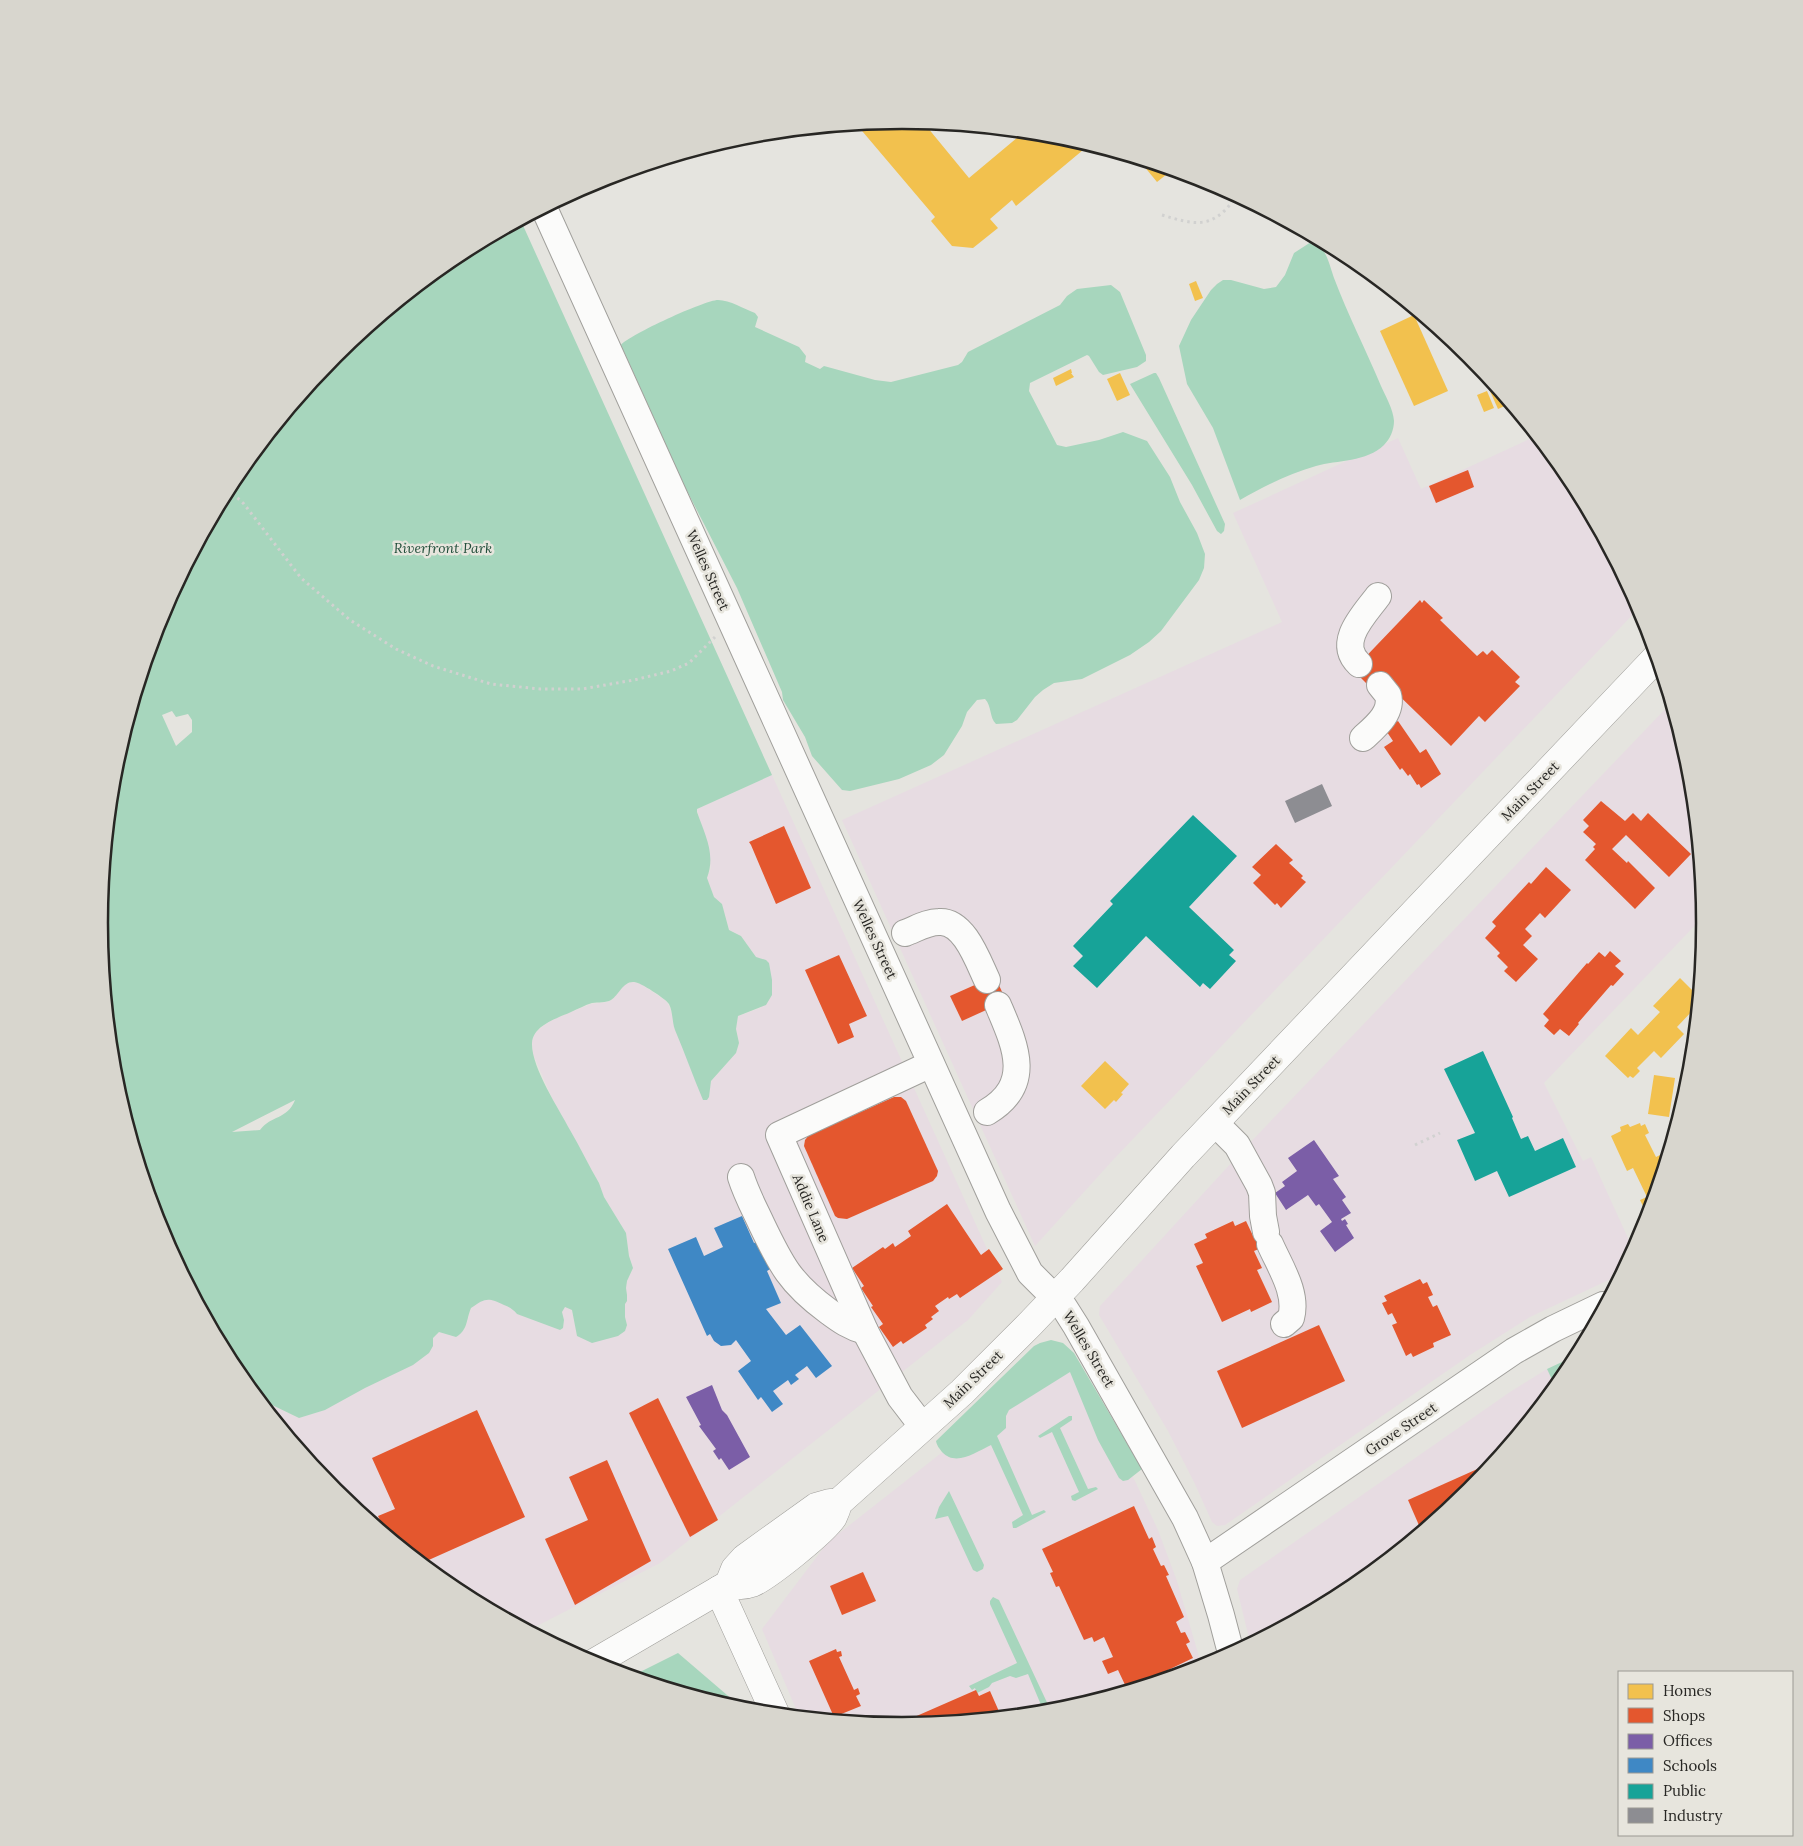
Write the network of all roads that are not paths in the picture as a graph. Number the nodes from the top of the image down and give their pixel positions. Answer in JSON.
{"nodes":[{"id":1,"x":546,"y":213,"type":"edge"},
{"id":2,"x":1378,"y":596,"type":"dead end"},
{"id":3,"x":1651,"y":663,"type":"edge"},
{"id":4,"x":1359,"y":664,"type":"dead end"},
{"id":5,"x":1380,"y":685,"type":"dead end"},
{"id":6,"x":1363,"y":738,"type":"dead end"},
{"id":7,"x":905,"y":933,"type":"dead end"},
{"id":8,"x":987,"y":980,"type":"dead end"},
{"id":9,"x":998,"y":1005,"type":"dead end"},
{"id":10,"x":931,"y":1064,"type":"junction"},
{"id":11,"x":987,"y":1112,"type":"dead end"},
{"id":12,"x":1215,"y":1123,"type":"junction"},
{"id":13,"x":741,"y":1177,"type":"dead end"},
{"id":14,"x":1055,"y":1298,"type":"junction"},
{"id":15,"x":1595,"y":1309,"type":"edge"},
{"id":16,"x":1284,"y":1324,"type":"dead end"},
{"id":17,"x":865,"y":1331,"type":"junction"},
{"id":18,"x":923,"y":1427,"type":"junction"},
{"id":19,"x":1205,"y":1562,"type":"junction"},
{"id":20,"x":724,"y":1587,"type":"junction"},
{"id":21,"x":1229,"y":1646,"type":"edge"},
{"id":22,"x":602,"y":1658,"type":"edge"},
{"id":23,"x":772,"y":1706,"type":"edge"}],
"edges":[{"from":1,"to":10,"type":"street","name":"Welles Street"},
{"from":2,"to":4,"type":"street"},
{"from":3,"to":12,"type":"main road","name":"Main Street"},
{"from":5,"to":6,"type":"street"},
{"from":7,"to":8,"type":"street"},
{"from":9,"to":11,"type":"street"},
{"from":10,"to":14,"type":"street","name":"Welles Street"},
{"from":10,"to":17,"type":"street","name":"Addie Lane"},
{"from":12,"to":14,"type":"main road","name":"Main Street"},
{"from":12,"to":16,"type":"street"},
{"from":13,"to":17,"type":"street"},
{"from":14,"to":18,"type":"main road","name":"Main Street"},
{"from":14,"to":19,"type":"street","name":"Welles Street"},
{"from":15,"to":19,"type":"street","name":"Grove Street"},
{"from":17,"to":18,"type":"street","name":"Addie Lane"},
{"from":18,"to":20,"type":"main road","name":"Main Street"},
{"from":19,"to":21,"type":"street","name":"Welles Street"},
{"from":20,"to":22,"type":"main road","name":"Main Street"},
{"from":20,"to":23,"type":"main road"}]}
